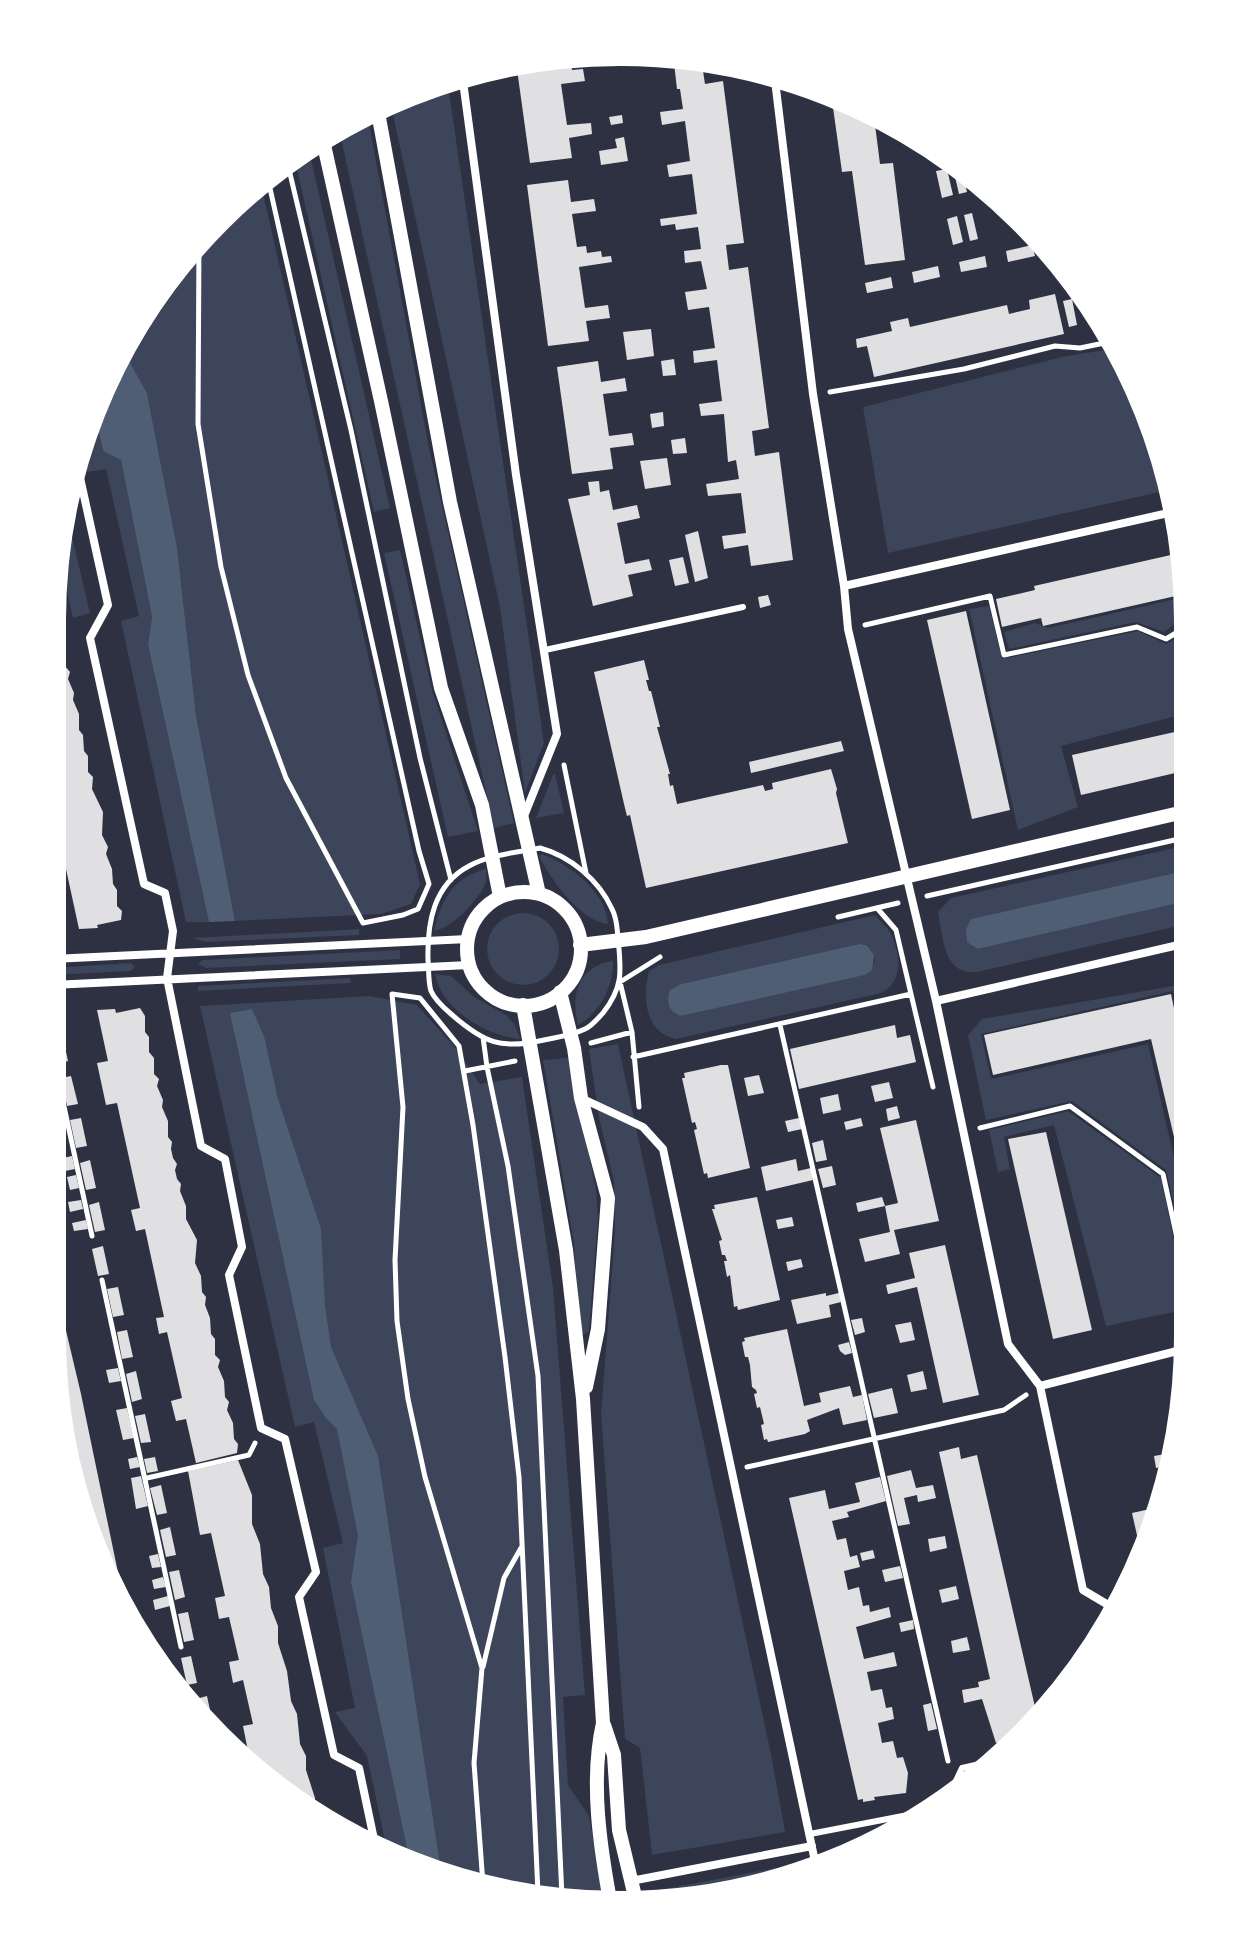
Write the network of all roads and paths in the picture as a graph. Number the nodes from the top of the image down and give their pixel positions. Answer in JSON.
{"nodes":[{"id":1,"x":464,"y":87,"type":"edge"},
{"id":2,"x":776,"y":87,"type":"edge"},
{"id":3,"x":379,"y":119,"type":"edge"},
{"id":4,"x":325,"y":149,"type":"edge"},
{"id":5,"x":290,"y":173,"type":"edge"},
{"id":6,"x":270,"y":188,"type":"edge"},
{"id":7,"x":199,"y":257,"type":"edge"},
{"id":8,"x":1103,"y":343,"type":"edge"},
{"id":9,"x":813,"y":394,"type":"junction"},
{"id":10,"x":81,"y":484,"type":"edge"},
{"id":11,"x":1165,"y":514,"type":"edge"},
{"id":12,"x":844,"y":586,"type":"junction"},
{"id":13,"x":743,"y":607,"type":"dead end"},
{"id":14,"x":848,"y":629,"type":"junction"},
{"id":15,"x":1176,"y":633,"type":"edge"},
{"id":16,"x":545,"y":650,"type":"junction"},
{"id":17,"x":557,"y":734,"type":"junction"},
{"id":18,"x":1176,"y":814,"type":"edge"},
{"id":19,"x":521,"y":823,"type":"junction"},
{"id":20,"x":906,"y":875,"type":"junction"},
{"id":21,"x":451,"y":880,"type":"dead end"},
{"id":22,"x":539,"y":894,"type":"junction"},
{"id":23,"x":500,"y":897,"type":"junction"},
{"id":24,"x":877,"y":908,"type":"dead end"},
{"id":25,"x":468,"y":939,"type":"junction"},
{"id":26,"x":618,"y":941,"type":"junction"},
{"id":27,"x":580,"y":945,"type":"junction"},
{"id":28,"x":1176,"y":946,"type":"edge"},
{"id":29,"x":169,"y":952,"type":"junction"},
{"id":30,"x":64,"y":958,"type":"edge"},
{"id":31,"x":469,"y":965,"type":"junction"},
{"id":32,"x":167,"y":978,"type":"junction"},
{"id":33,"x":620,"y":982,"type":"dead end"},
{"id":34,"x":64,"y":984,"type":"edge"},
{"id":35,"x":560,"y":992,"type":"junction"},
{"id":36,"x":936,"y":1001,"type":"junction"},
{"id":37,"x":523,"y":1005,"type":"junction"},
{"id":38,"x":780,"y":1025,"type":"junction"},
{"id":39,"x":483,"y":1037,"type":"dead end"},
{"id":40,"x":633,"y":1057,"type":"junction"},
{"id":41,"x":581,"y":1098,"type":"junction"},
{"id":42,"x":64,"y":1106,"type":"edge"},
{"id":43,"x":643,"y":1127,"type":"junction"},
{"id":44,"x":964,"y":1132,"type":"junction"},
{"id":45,"x":1176,"y":1233,"type":"edge"},
{"id":46,"x":92,"y":1236,"type":"dead end"},
{"id":47,"x":102,"y":1280,"type":"dead end"},
{"id":48,"x":1176,"y":1351,"type":"edge"},
{"id":49,"x":1040,"y":1386,"type":"junction"},
{"id":50,"x":583,"y":1399,"type":"junction"},
{"id":51,"x":261,"y":1428,"type":"junction"},
{"id":52,"x":874,"y":1439,"type":"junction"},
{"id":53,"x":734,"y":1470,"type":"junction"},
{"id":54,"x":147,"y":1478,"type":"junction"},
{"id":55,"x":523,"y":1545,"type":"junction"},
{"id":56,"x":1108,"y":1605,"type":"edge"},
{"id":57,"x":181,"y":1647,"type":"dead end"},
{"id":58,"x":482,"y":1668,"type":"junction"},
{"id":59,"x":603,"y":1723,"type":"junction"},
{"id":60,"x":974,"y":1765,"type":"edge"},
{"id":61,"x":957,"y":1778,"type":"edge"},
{"id":62,"x":953,"y":1782,"type":"edge"},
{"id":63,"x":903,"y":1816,"type":"edge"},
{"id":64,"x":810,"y":1834,"type":"junction"},
{"id":65,"x":373,"y":1836,"type":"edge"},
{"id":66,"x":812,"y":1846,"type":"junction"},
{"id":67,"x":814,"y":1858,"type":"edge"},
{"id":68,"x":482,"y":1875,"type":"edge"},
{"id":69,"x":631,"y":1881,"type":"junction"},
{"id":70,"x":538,"y":1886,"type":"edge"},
{"id":71,"x":562,"y":1890,"type":"edge"},
{"id":72,"x":609,"y":1893,"type":"edge"},
{"id":73,"x":634,"y":1893,"type":"edge"}],
"edges":[{"from":1,"to":16,"type":"street"},
{"from":2,"to":9,"type":"street"},
{"from":3,"to":19,"type":"street"},
{"from":4,"to":23,"type":"street"},
{"from":5,"to":21,"type":"path"},
{"from":6,"to":7,"type":"path"},
{"from":8,"to":9,"type":"path"},
{"from":9,"to":12,"type":"street"},
{"from":10,"to":29,"type":"street"},
{"from":11,"to":12,"type":"street"},
{"from":12,"to":14,"type":"street"},
{"from":13,"to":16,"type":"lane"},
{"from":14,"to":15,"type":"path"},
{"from":14,"to":20,"type":"street"},
{"from":16,"to":17,"type":"street"},
{"from":17,"to":19,"type":"street"},
{"from":17,"to":26,"type":"path"},
{"from":18,"to":20,"type":"street"},
{"from":19,"to":22,"type":"street"},
{"from":20,"to":26,"type":"street"},
{"from":20,"to":36,"type":"street"},
{"from":22,"to":23,"type":"street"},
{"from":22,"to":27,"type":"street"},
{"from":23,"to":25,"type":"street"},
{"from":24,"to":38,"type":"path"},
{"from":25,"to":29,"type":"street"},
{"from":25,"to":31,"type":"street"},
{"from":26,"to":27,"type":"street"},
{"from":27,"to":35,"type":"street"},
{"from":28,"to":36,"type":"street"},
{"from":29,"to":30,"type":"street"},
{"from":29,"to":32,"type":"street"},
{"from":31,"to":32,"type":"street"},
{"from":31,"to":37,"type":"street"},
{"from":32,"to":34,"type":"street"},
{"from":32,"to":51,"type":"street"},
{"from":33,"to":40,"type":"path"},
{"from":35,"to":37,"type":"street"},
{"from":35,"to":41,"type":"street"},
{"from":36,"to":44,"type":"street"},
{"from":37,"to":50,"type":"street"},
{"from":38,"to":40,"type":"path"},
{"from":38,"to":52,"type":"path"},
{"from":39,"to":71,"type":"path"},
{"from":40,"to":43,"type":"path"},
{"from":41,"to":43,"type":"street"},
{"from":41,"to":50,"type":"street"},
{"from":42,"to":46,"type":"path"},
{"from":43,"to":53,"type":"street"},
{"from":44,"to":45,"type":"path"},
{"from":44,"to":49,"type":"street"},
{"from":47,"to":54,"type":"path"},
{"from":48,"to":49,"type":"street"},
{"from":49,"to":52,"type":"path"},
{"from":49,"to":56,"type":"street"},
{"from":50,"to":59,"type":"street"},
{"from":51,"to":54,"type":"path"},
{"from":51,"to":65,"type":"street"},
{"from":52,"to":53,"type":"path"},
{"from":52,"to":62,"type":"path"},
{"from":53,"to":64,"type":"street"},
{"from":54,"to":57,"type":"path"},
{"from":55,"to":58,"type":"path"},
{"from":55,"to":58,"type":"path"},
{"from":55,"to":70,"type":"path"},
{"from":58,"to":68,"type":"path"},
{"from":59,"to":69,"type":"street"},
{"from":59,"to":72,"type":"street"},
{"from":60,"to":61,"type":"lane"},
{"from":63,"to":64,"type":"lane"},
{"from":64,"to":66,"type":"street"},
{"from":66,"to":67,"type":"street"},
{"from":66,"to":69,"type":"street"},
{"from":69,"to":73,"type":"street"}]}
